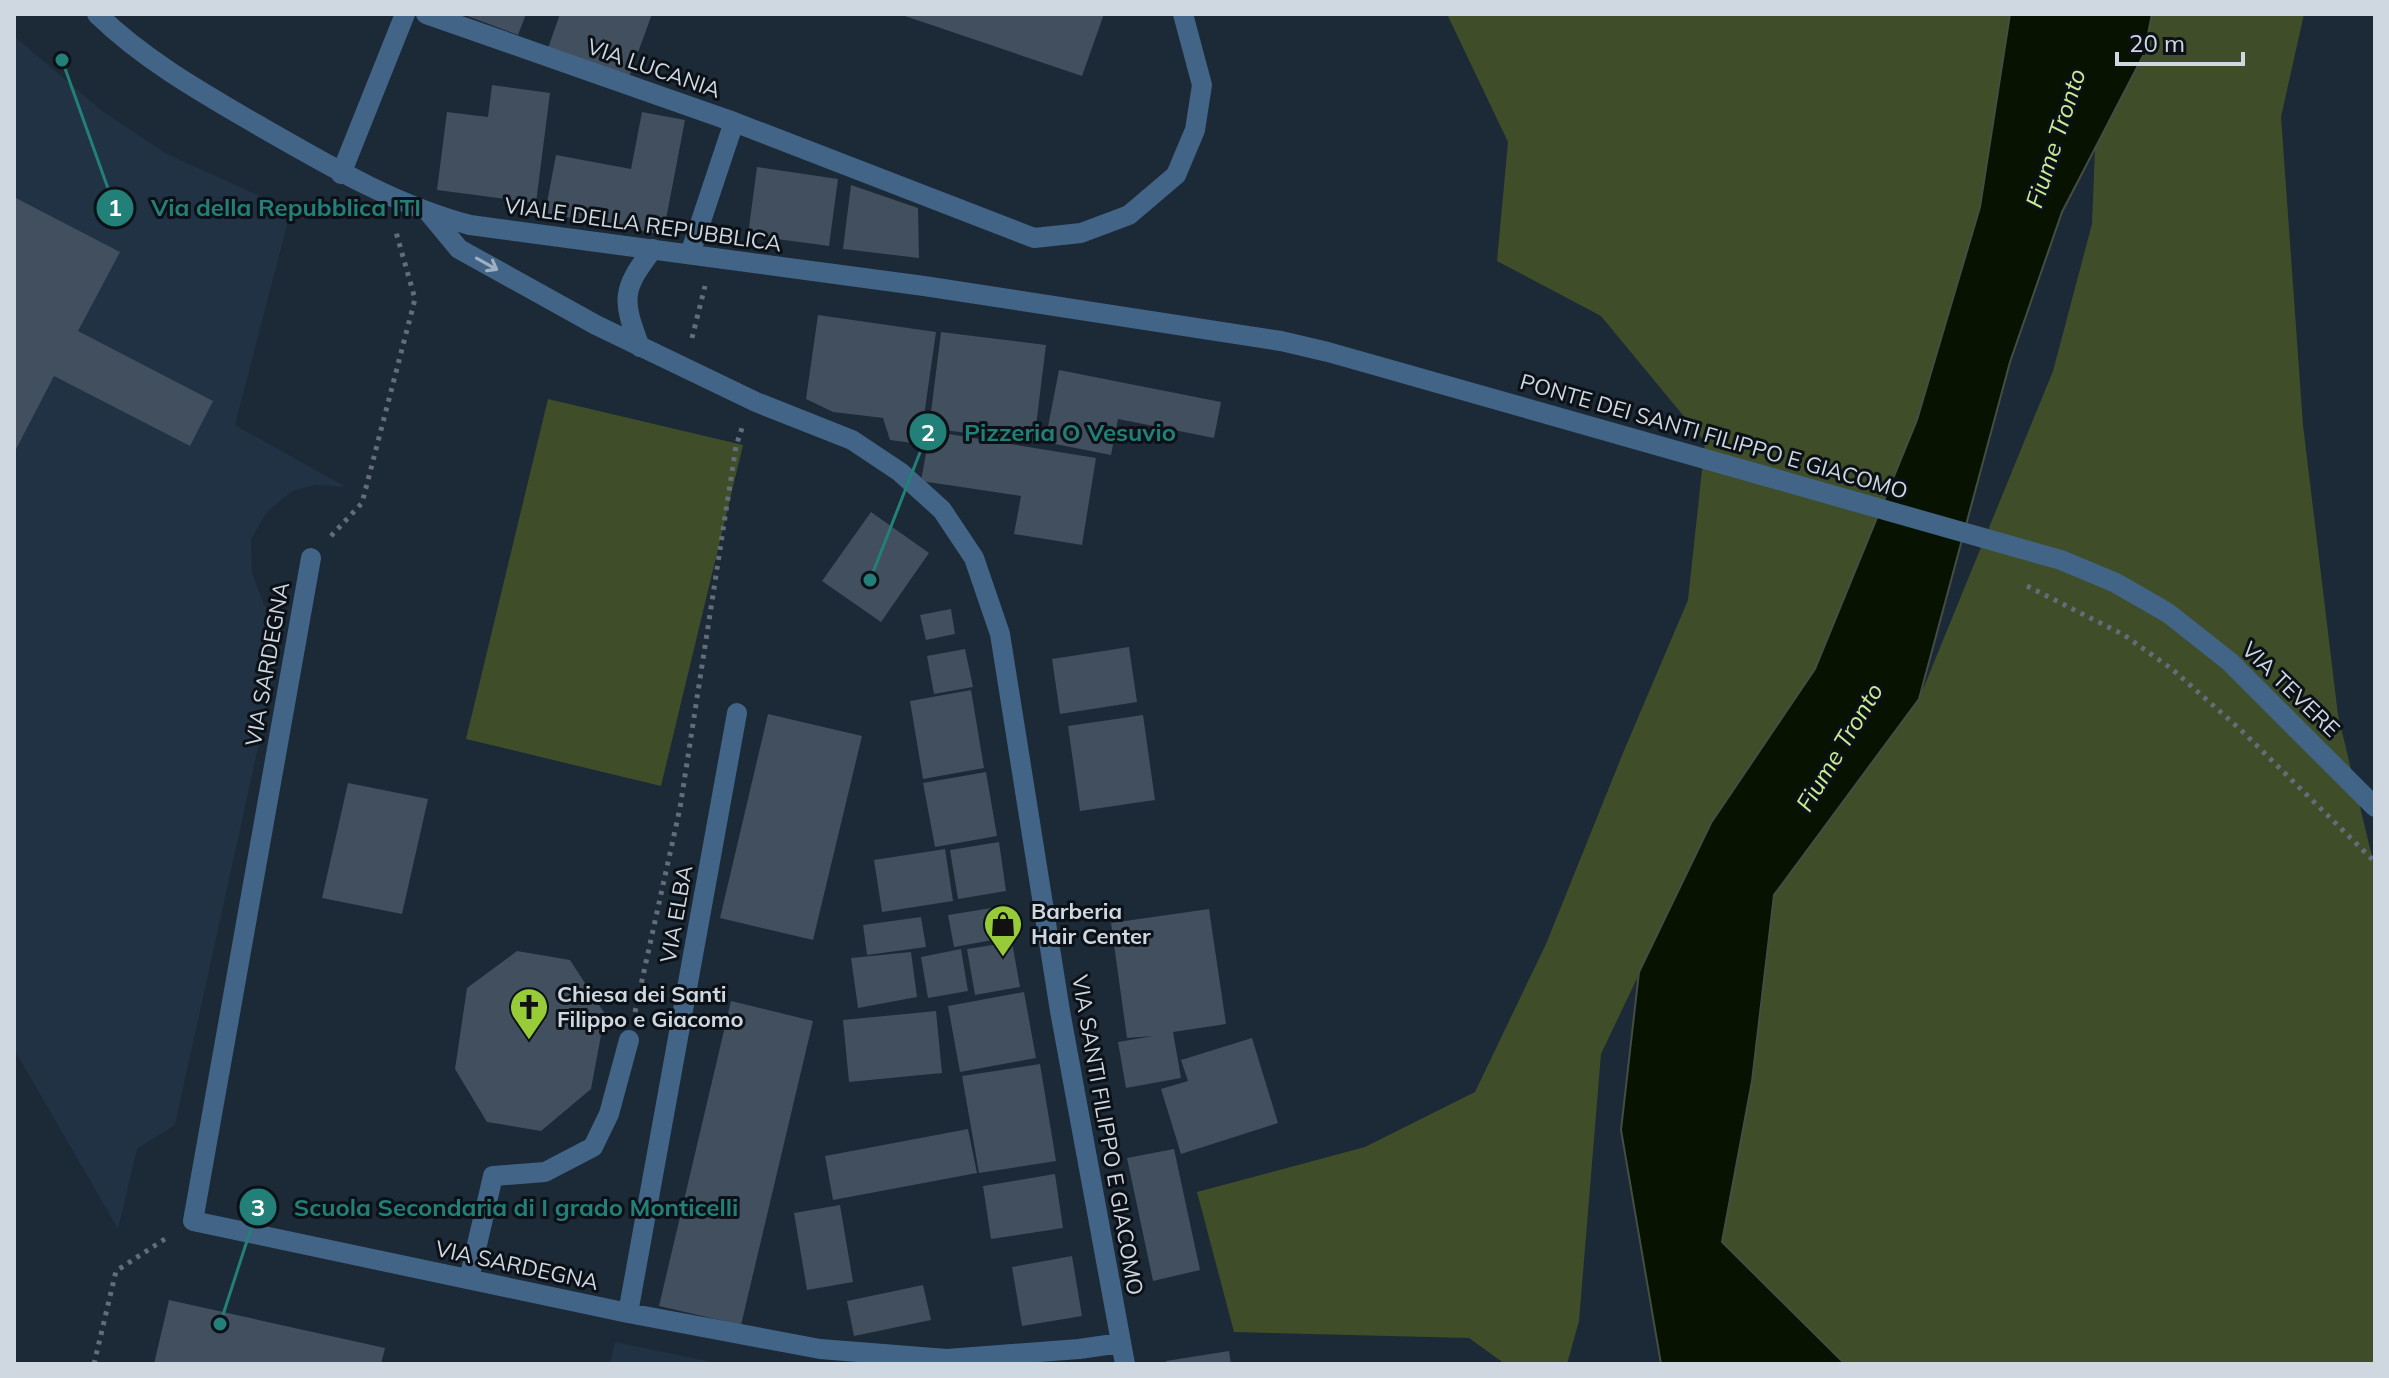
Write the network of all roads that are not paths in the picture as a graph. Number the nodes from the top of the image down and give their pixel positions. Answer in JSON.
{"nodes":[{"id":1,"x":405,"y":14,"type":"edge"},
{"id":2,"x":426,"y":14,"type":"edge"},
{"id":3,"x":1183,"y":14,"type":"edge"},
{"id":4,"x":103,"y":16,"type":"edge"},
{"id":5,"x":734,"y":122,"type":"junction"},
{"id":6,"x":341,"y":174,"type":"junction"},
{"id":7,"x":430,"y":214,"type":"junction"},
{"id":8,"x":653,"y":249,"type":"junction"},
{"id":9,"x":690,"y":254,"type":"junction"},
{"id":10,"x":1237,"y":333,"type":"joint"},
{"id":11,"x":640,"y":347,"type":"junction"},
{"id":12,"x":311,"y":558,"type":"road end"},
{"id":13,"x":2168,"y":613,"type":"joint"},
{"id":14,"x":737,"y":713,"type":"dead end"},
{"id":15,"x":2375,"y":807,"type":"edge"},
{"id":16,"x":629,"y":1040,"type":"road end"},
{"id":17,"x":469,"y":1279,"type":"junction"},
{"id":18,"x":628,"y":1313,"type":"junction"},
{"id":19,"x":1121,"y":1343,"type":"junction"},
{"id":20,"x":1125,"y":1364,"type":"edge"}],
"edges":[{"from":1,"to":6,"type":"street"},
{"from":2,"to":5,"type":"street","name":"VIA LUCANIA"},
{"from":3,"to":5,"type":"street"},
{"from":4,"to":6,"type":"street","name":"VIALE DELLA REPUBBLICA"},
{"from":5,"to":9,"type":"street","name":"VIA LUCANIA"},
{"from":6,"to":7,"type":"street","name":"VIALE DELLA REPUBBLICA"},
{"from":7,"to":8,"type":"street","name":"VIALE DELLA REPUBBLICA"},
{"from":7,"to":11,"type":"street","name":"VIA SANTI FILIPPO E GIACOMO","one_way":true},
{"from":8,"to":9,"type":"street","name":"VIALE DELLA REPUBBLICA"},
{"from":8,"to":11,"type":"street"},
{"from":9,"to":10,"type":"street","name":"VIALE DELLA REPUBBLICA"},
{"from":10,"to":13,"type":"street","name":"PONTE DEI SANTI FILIPPO E GIACOMO"},
{"from":11,"to":19,"type":"street","name":"VIA SANTI FILIPPO E GIACOMO"},
{"from":12,"to":17,"type":"street","name":"VIA SARDEGNA"},
{"from":13,"to":15,"type":"street","name":"VIA TEVERE"},
{"from":14,"to":18,"type":"street","name":"VIA ELBA"},
{"from":16,"to":17,"type":"street"},
{"from":17,"to":18,"type":"street","name":"VIA SARDEGNA"},
{"from":18,"to":19,"type":"street","name":"VIA SARDEGNA"},
{"from":19,"to":20,"type":"street","name":"VIA SANTI FILIPPO E GIACOMO"}]}
